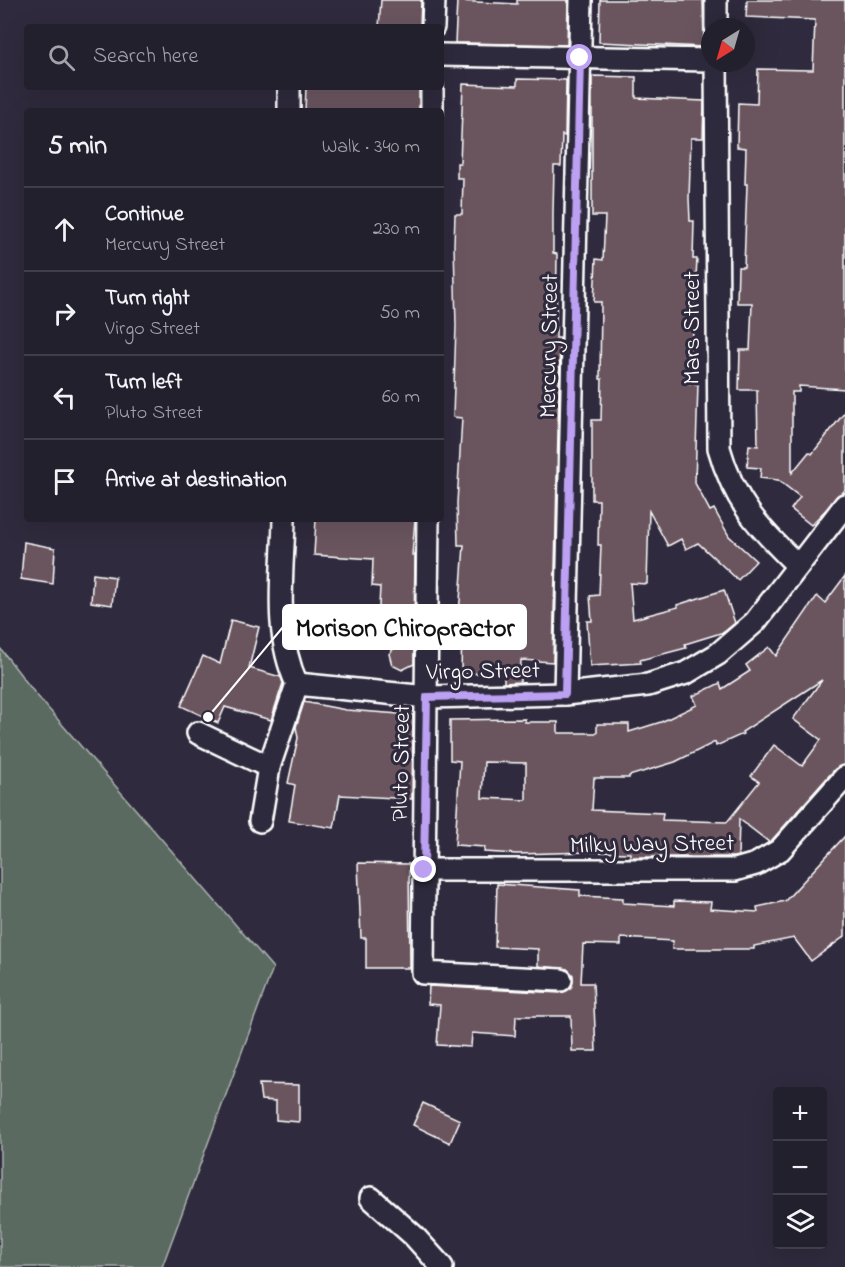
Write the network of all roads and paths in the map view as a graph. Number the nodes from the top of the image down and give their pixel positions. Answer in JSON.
{"nodes":[{"id":1,"x":434,"y":0,"type":"edge"},
{"id":2,"x":581,"y":0,"type":"edge"},
{"id":3,"x":716,"y":0,"type":"edge"},
{"id":4,"x":716,"y":18,"type":"edge"},
{"id":5,"x":433,"y":24,"type":"edge"},
{"id":6,"x":444,"y":55,"type":"edge"},
{"id":7,"x":580,"y":58,"type":"junction"},
{"id":8,"x":701,"y":60,"type":"edge"},
{"id":9,"x":716,"y":72,"type":"edge"},
{"id":10,"x":289,"y":90,"type":"edge"},
{"id":11,"x":432,"y":90,"type":"edge"},
{"id":12,"x":289,"y":108,"type":"edge"},
{"id":13,"x":432,"y":108,"type":"edge"},
{"id":14,"x":845,"y":505,"type":"edge"},
{"id":15,"x":284,"y":522,"type":"edge"},
{"id":16,"x":428,"y":522,"type":"edge"},
{"id":17,"x":798,"y":566,"type":"junction"},
{"id":18,"x":297,"y":684,"type":"junction"},
{"id":19,"x":565,"y":694,"type":"junction"},
{"id":20,"x":427,"y":697,"type":"junction"},
{"id":21,"x":198,"y":733,"type":"dead end"},
{"id":22,"x":269,"y":767,"type":"junction"},
{"id":23,"x":845,"y":777,"type":"edge"},
{"id":24,"x":260,"y":821,"type":"dead end"},
{"id":25,"x":424,"y":870,"type":"junction"},
{"id":26,"x":561,"y":980,"type":"dead end"},
{"id":27,"x":371,"y":1198,"type":"dead end"},
{"id":28,"x":442,"y":1267,"type":"edge"}],
"edges":[{"from":1,"to":5,"type":"street"},
{"from":2,"to":7,"type":"street","name":"Mercury Street"},
{"from":3,"to":4,"type":"street"},
{"from":6,"to":7,"type":"street"},
{"from":7,"to":8,"type":"street"},
{"from":7,"to":19,"type":"street","name":"Mercury Street"},
{"from":9,"to":17,"type":"street","name":"Mars Street"},
{"from":10,"to":12,"type":"street"},
{"from":11,"to":13,"type":"street"},
{"from":14,"to":17,"type":"street","name":"Virgo Street"},
{"from":15,"to":18,"type":"street"},
{"from":16,"to":20,"type":"street","name":"Pluto Street"},
{"from":17,"to":19,"type":"street","name":"Virgo Street"},
{"from":18,"to":20,"type":"street","name":"Virgo Street"},
{"from":18,"to":22,"type":"street"},
{"from":19,"to":20,"type":"street","name":"Virgo Street"},
{"from":20,"to":25,"type":"street","name":"Pluto Street"},
{"from":21,"to":22,"type":"street"},
{"from":22,"to":24,"type":"street"},
{"from":23,"to":25,"type":"street","name":"Milky Way Street"},
{"from":25,"to":26,"type":"street","name":"Pluto Street"},
{"from":27,"to":28,"type":"street"}]}
